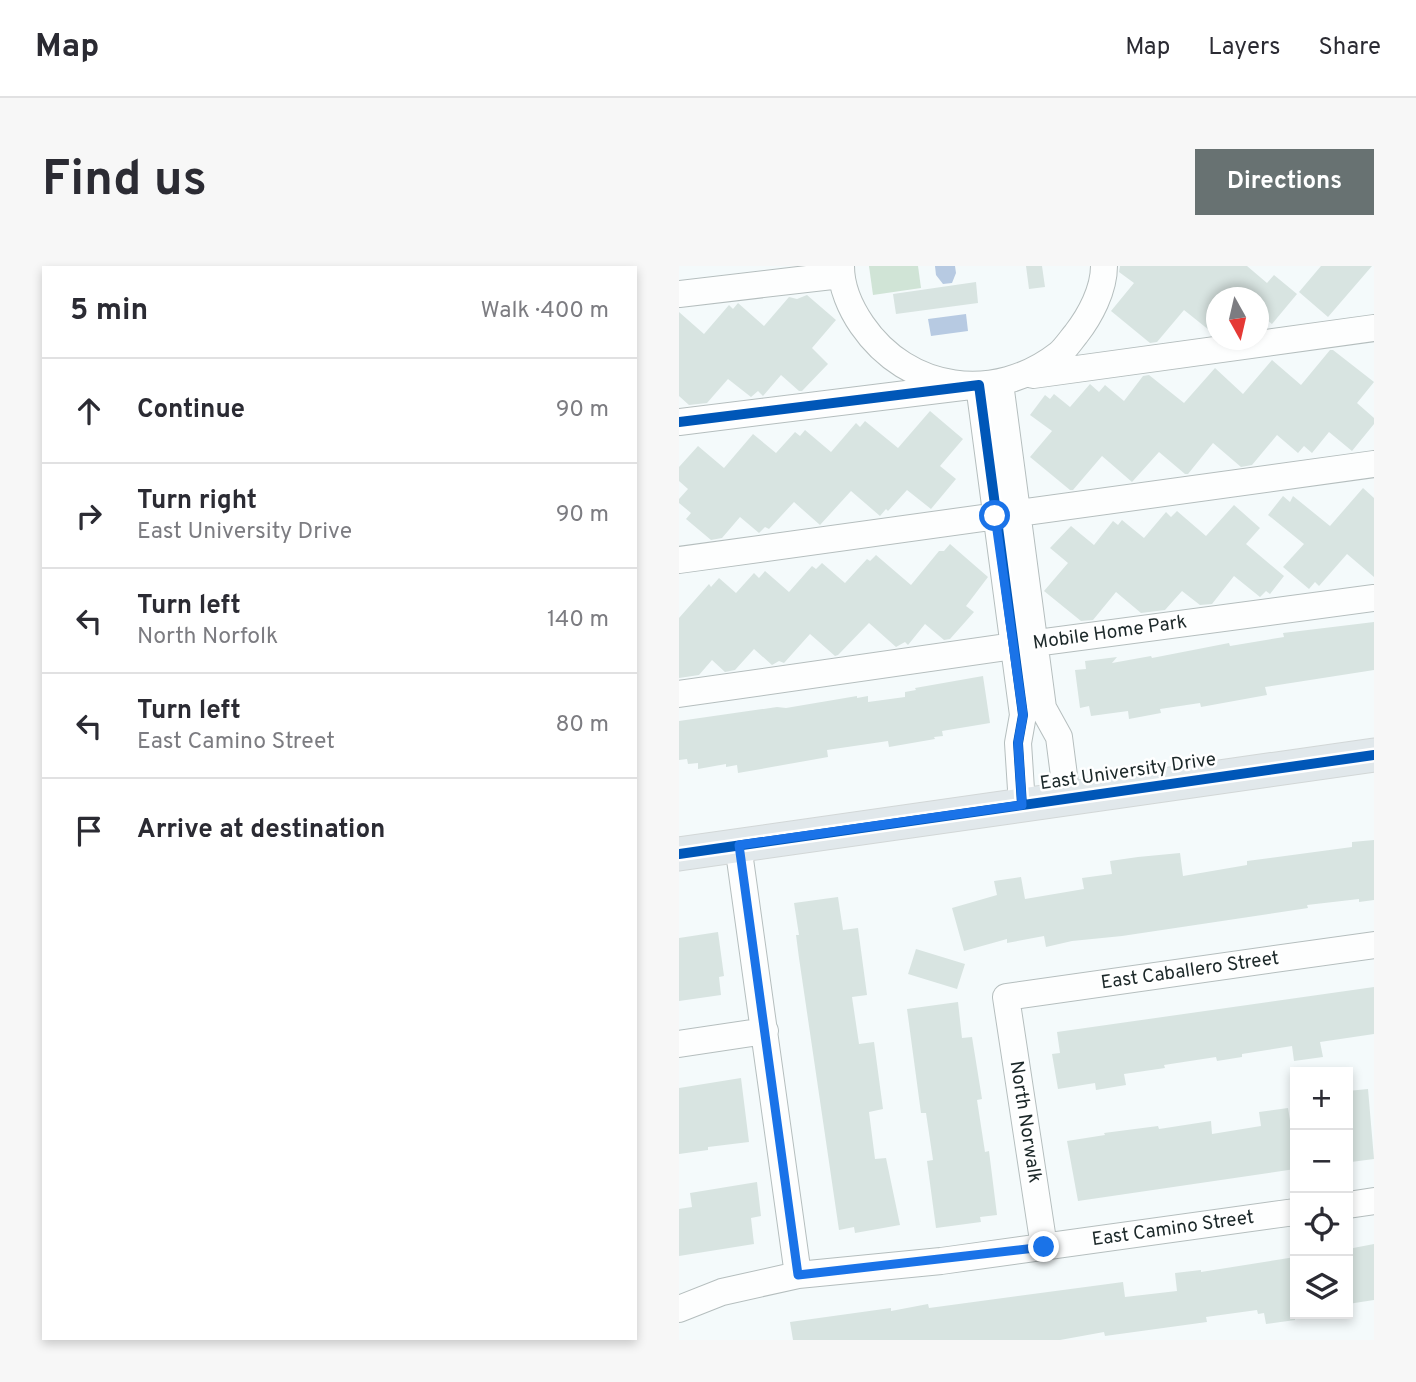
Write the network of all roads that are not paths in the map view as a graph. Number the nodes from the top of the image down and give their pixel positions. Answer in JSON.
{"nodes":[{"id":1,"x":1104,"y":266,"type":"edge"},
{"id":2,"x":841,"y":270,"type":"edge"},
{"id":3,"x":679,"y":294,"type":"edge"},
{"id":4,"x":1374,"y":328,"type":"edge"},
{"id":5,"x":1000,"y":382,"type":"junction"},
{"id":6,"x":679,"y":422,"type":"edge"},
{"id":7,"x":1374,"y":464,"type":"edge"},
{"id":8,"x":1006,"y":514,"type":"junction"},
{"id":9,"x":679,"y":560,"type":"edge"},
{"id":10,"x":1374,"y":598,"type":"edge"},
{"id":11,"x":1023,"y":645,"type":"junction"},
{"id":12,"x":679,"y":694,"type":"edge"},
{"id":13,"x":1374,"y":755,"type":"edge"},
{"id":14,"x":1067,"y":799,"type":"junction"},
{"id":15,"x":1022,"y":805,"type":"junction"},
{"id":16,"x":739,"y":845,"type":"junction"},
{"id":17,"x":679,"y":854,"type":"edge"},
{"id":18,"x":1374,"y":944,"type":"edge"},
{"id":19,"x":1006,"y":997,"type":"joint"},
{"id":20,"x":765,"y":1031,"type":"junction"},
{"id":21,"x":679,"y":1044,"type":"edge"},
{"id":22,"x":1374,"y":1201,"type":"edge"},
{"id":23,"x":1353,"y":1204,"type":"edge"},
{"id":24,"x":1290,"y":1213,"type":"edge"},
{"id":25,"x":1044,"y":1247,"type":"junction"},
{"id":26,"x":798,"y":1275,"type":"junction"},
{"id":27,"x":679,"y":1309,"type":"edge"}],
"edges":[{"from":1,"to":5,"type":"street"},
{"from":2,"to":3,"type":"street"},
{"from":2,"to":5,"type":"street"},
{"from":4,"to":5,"type":"street"},
{"from":5,"to":6,"type":"street"},
{"from":5,"to":8,"type":"street"},
{"from":7,"to":8,"type":"street"},
{"from":8,"to":9,"type":"street"},
{"from":8,"to":11,"type":"street"},
{"from":10,"to":11,"type":"street","name":"Mobile Home Park"},
{"from":11,"to":12,"type":"street","name":"Mobile Home Park"},
{"from":11,"to":14,"type":"street"},
{"from":11,"to":15,"type":"street"},
{"from":13,"to":14,"type":"main road","name":"East University Drive"},
{"from":14,"to":15,"type":"main road","name":"East University Drive"},
{"from":15,"to":16,"type":"main road","name":"East University Drive"},
{"from":16,"to":17,"type":"main road","name":"East University Drive"},
{"from":16,"to":20,"type":"street"},
{"from":18,"to":19,"type":"street","name":"East Caballero Street"},
{"from":19,"to":25,"type":"street","name":"North Norwalk"},
{"from":20,"to":21,"type":"street"},
{"from":20,"to":26,"type":"street"},
{"from":22,"to":23,"type":"street"},
{"from":24,"to":25,"type":"street","name":"East Camino Street"},
{"from":25,"to":26,"type":"street","name":"East Camino Street"},
{"from":26,"to":27,"type":"street","name":"East Camino Street"}]}
